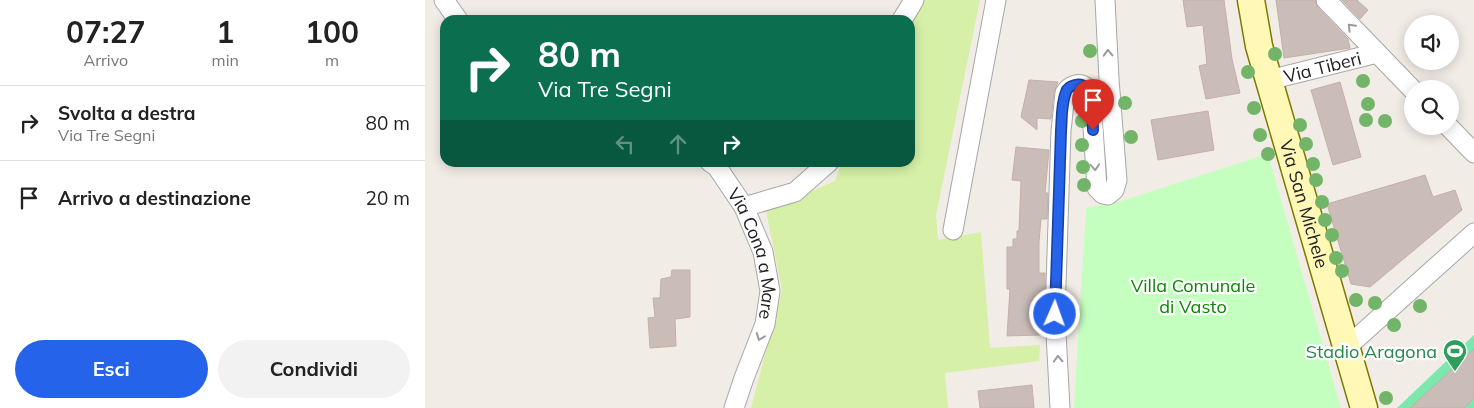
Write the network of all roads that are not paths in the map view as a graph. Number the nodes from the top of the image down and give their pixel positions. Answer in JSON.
{"nodes":[{"id":1,"x":444,"y":0,"type":"edge"},
{"id":2,"x":914,"y":0,"type":"edge"},
{"id":3,"x":996,"y":0,"type":"edge"},
{"id":4,"x":1105,"y":0,"type":"edge"},
{"id":5,"x":1251,"y":0,"type":"edge"},
{"id":6,"x":1326,"y":0,"type":"edge"},
{"id":7,"x":454,"y":15,"type":"edge"},
{"id":8,"x":905,"y":15,"type":"edge"},
{"id":9,"x":1377,"y":53,"type":"junction"},
{"id":10,"x":1269,"y":80,"type":"junction"},
{"id":11,"x":1404,"y":81,"type":"edge"},
{"id":12,"x":1456,"y":135,"type":"edge"},
{"id":13,"x":1474,"y":153,"type":"edge"},
{"id":14,"x":717,"y":167,"type":"edge"},
{"id":15,"x":823,"y":167,"type":"edge"},
{"id":16,"x":744,"y":207,"type":"junction"},
{"id":17,"x":953,"y":230,"type":"dead end"},
{"id":18,"x":1474,"y":234,"type":"edge"},
{"id":19,"x":1347,"y":347,"type":"junction"},
{"id":20,"x":734,"y":408,"type":"edge"},
{"id":21,"x":1060,"y":408,"type":"edge"},
{"id":22,"x":1364,"y":408,"type":"edge"}],
"edges":[{"from":1,"to":7,"type":"street"},
{"from":2,"to":8,"type":"street"},
{"from":3,"to":17,"type":"street"},
{"from":21,"to":4,"type":"street","one_way":true},
{"from":5,"to":10,"type":"street","name":"Via San Michele"},
{"from":9,"to":6,"type":"street","one_way":true},
{"from":9,"to":10,"type":"street","name":"Via Tiberi"},
{"from":9,"to":11,"type":"street"},
{"from":10,"to":19,"type":"street","name":"Via San Michele"},
{"from":12,"to":13,"type":"street"},
{"from":14,"to":16,"type":"street","name":"Via Cona a Mare"},
{"from":15,"to":16,"type":"street"},
{"from":16,"to":20,"type":"street","name":"Via Cona a Mare","one_way":true},
{"from":18,"to":19,"type":"street"},
{"from":19,"to":22,"type":"street","name":"Via San Michele"}]}
